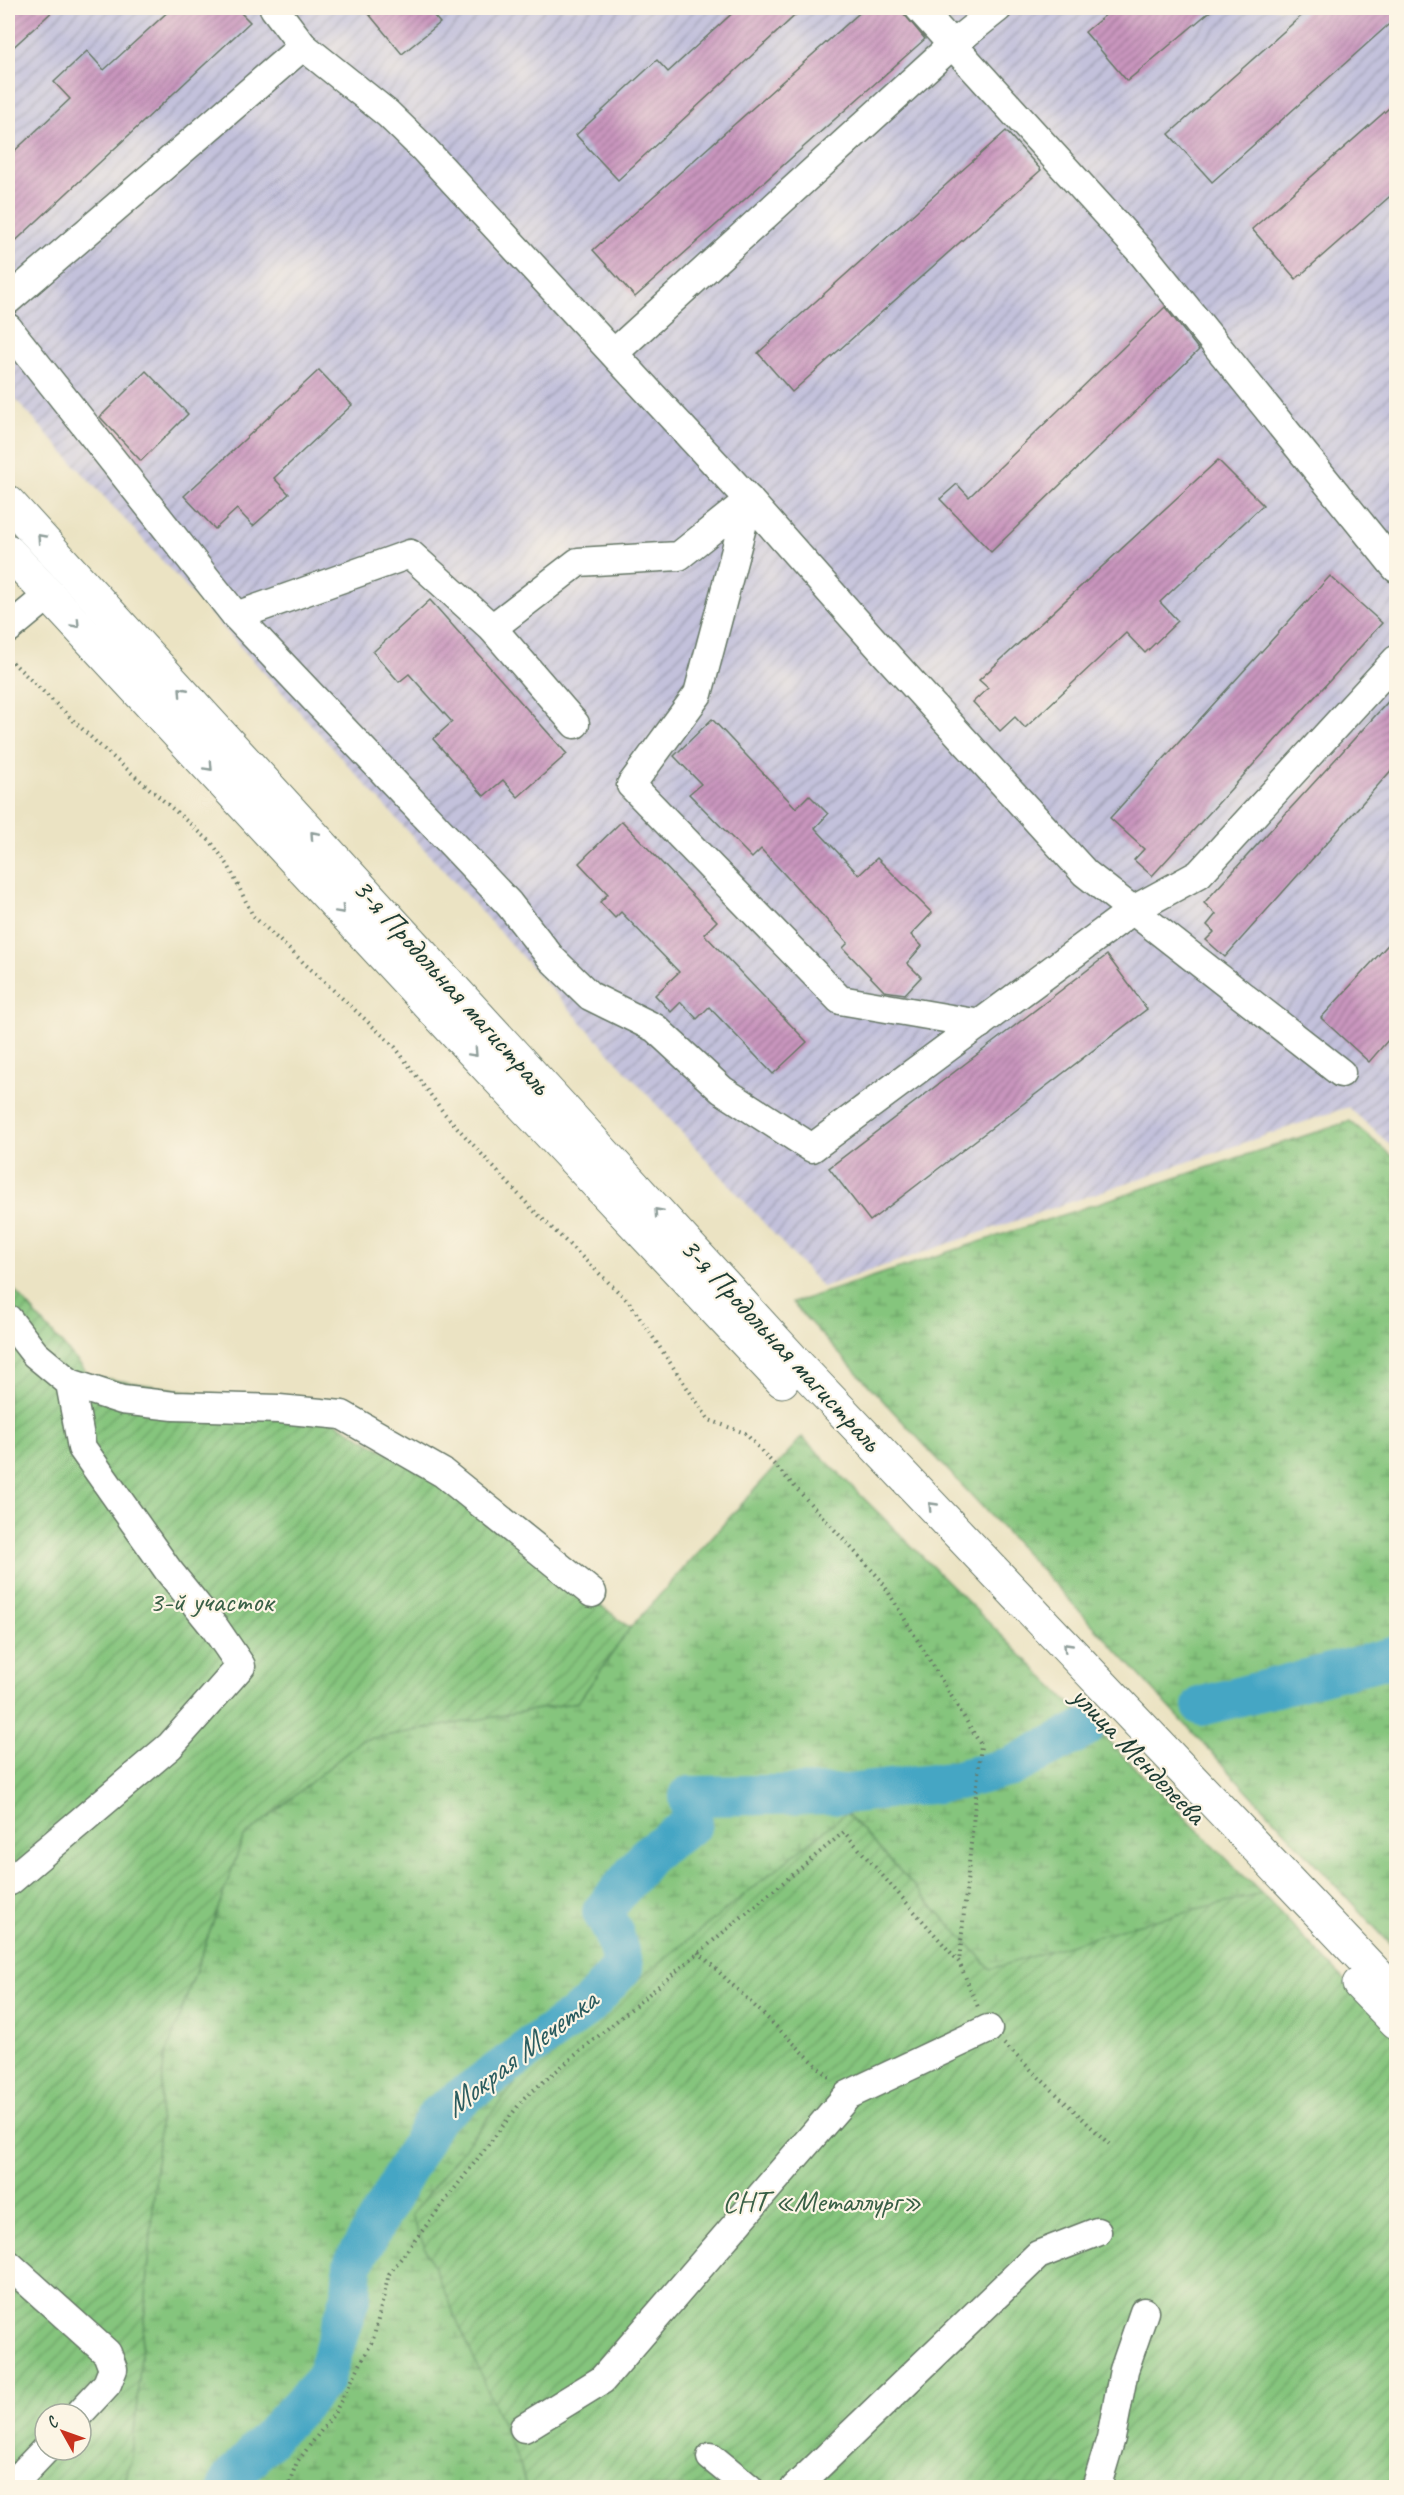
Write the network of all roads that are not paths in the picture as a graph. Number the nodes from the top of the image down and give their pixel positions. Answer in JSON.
{"nodes":[{"id":1,"x":919,"y":8,"type":"edge"},
{"id":2,"x":998,"y":8,"type":"edge"},
{"id":3,"x":286,"y":12,"type":"edge"},
{"id":4,"x":953,"y":44,"type":"junction"},
{"id":5,"x":303,"y":46,"type":"junction"},
{"id":6,"x":8,"y":300,"type":"edge"},
{"id":7,"x":8,"y":328,"type":"edge"},
{"id":8,"x":614,"y":353,"type":"junction"},
{"id":9,"x":749,"y":500,"type":"junction"},
{"id":10,"x":8,"y":502,"type":"edge"},
{"id":11,"x":8,"y":551,"type":"edge"},
{"id":12,"x":1396,"y":568,"type":"edge"},
{"id":13,"x":49,"y":595,"type":"junction"},
{"id":14,"x":236,"y":616,"type":"junction"},
{"id":15,"x":492,"y":628,"type":"junction"},
{"id":16,"x":8,"y":629,"type":"edge"},
{"id":17,"x":1396,"y":660,"type":"edge"},
{"id":18,"x":575,"y":724,"type":"dead end"},
{"id":19,"x":1133,"y":910,"type":"junction"},
{"id":20,"x":980,"y":1023,"type":"junction"},
{"id":21,"x":1341,"y":1073,"type":"dead end"},
{"id":22,"x":8,"y":1319,"type":"edge"},
{"id":23,"x":70,"y":1383,"type":"junction"},
{"id":24,"x":890,"y":1478,"type":"junction"},
{"id":25,"x":591,"y":1593,"type":"dead end"},
{"id":26,"x":9,"y":1879,"type":"edge"},
{"id":27,"x":1396,"y":1994,"type":"edge"},
{"id":28,"x":1396,"y":2022,"type":"edge"},
{"id":29,"x":988,"y":2029,"type":"road end"},
{"id":30,"x":1097,"y":2232,"type":"dead end"},
{"id":31,"x":8,"y":2264,"type":"edge"},
{"id":32,"x":1143,"y":2312,"type":"dead end"},
{"id":33,"x":90,"y":2402,"type":"edge"},
{"id":34,"x":524,"y":2428,"type":"dead end"},
{"id":35,"x":711,"y":2457,"type":"dead end"},
{"id":36,"x":33,"y":2459,"type":"edge"},
{"id":37,"x":12,"y":2476,"type":"edge"},
{"id":38,"x":749,"y":2487,"type":"edge"},
{"id":39,"x":795,"y":2487,"type":"edge"},
{"id":40,"x":1096,"y":2487,"type":"edge"}],
"edges":[{"from":1,"to":4,"type":"street"},
{"from":2,"to":4,"type":"street"},
{"from":3,"to":5,"type":"street"},
{"from":4,"to":8,"type":"street"},
{"from":4,"to":12,"type":"street"},
{"from":5,"to":6,"type":"street"},
{"from":5,"to":8,"type":"street"},
{"from":7,"to":14,"type":"street"},
{"from":8,"to":9,"type":"street"},
{"from":9,"to":15,"type":"street"},
{"from":9,"to":19,"type":"street"},
{"from":9,"to":20,"type":"street"},
{"from":24,"to":10,"type":"highway","name":"3-я Продольная магистраль","one_way":true},
{"from":11,"to":13,"type":"highway","name":"3-я Продольная магистраль"},
{"from":13,"to":16,"type":"street"},
{"from":13,"to":24,"type":"highway","name":"3-я Продольная магистраль","one_way":true},
{"from":14,"to":15,"type":"street"},
{"from":14,"to":20,"type":"street"},
{"from":15,"to":18,"type":"street"},
{"from":17,"to":19,"type":"street"},
{"from":19,"to":20,"type":"street"},
{"from":19,"to":21,"type":"street"},
{"from":22,"to":23,"type":"street"},
{"from":23,"to":25,"type":"street"},
{"from":23,"to":26,"type":"street"},
{"from":27,"to":24,"type":"highway","name":"улица Менделеева","one_way":true},
{"from":24,"to":28,"type":"highway","name":"улица Менделеева"},
{"from":29,"to":34,"type":"street"},
{"from":30,"to":39,"type":"street"},
{"from":31,"to":33,"type":"street"},
{"from":32,"to":40,"type":"street"},
{"from":35,"to":38,"type":"street"},
{"from":36,"to":37,"type":"street"}]}
